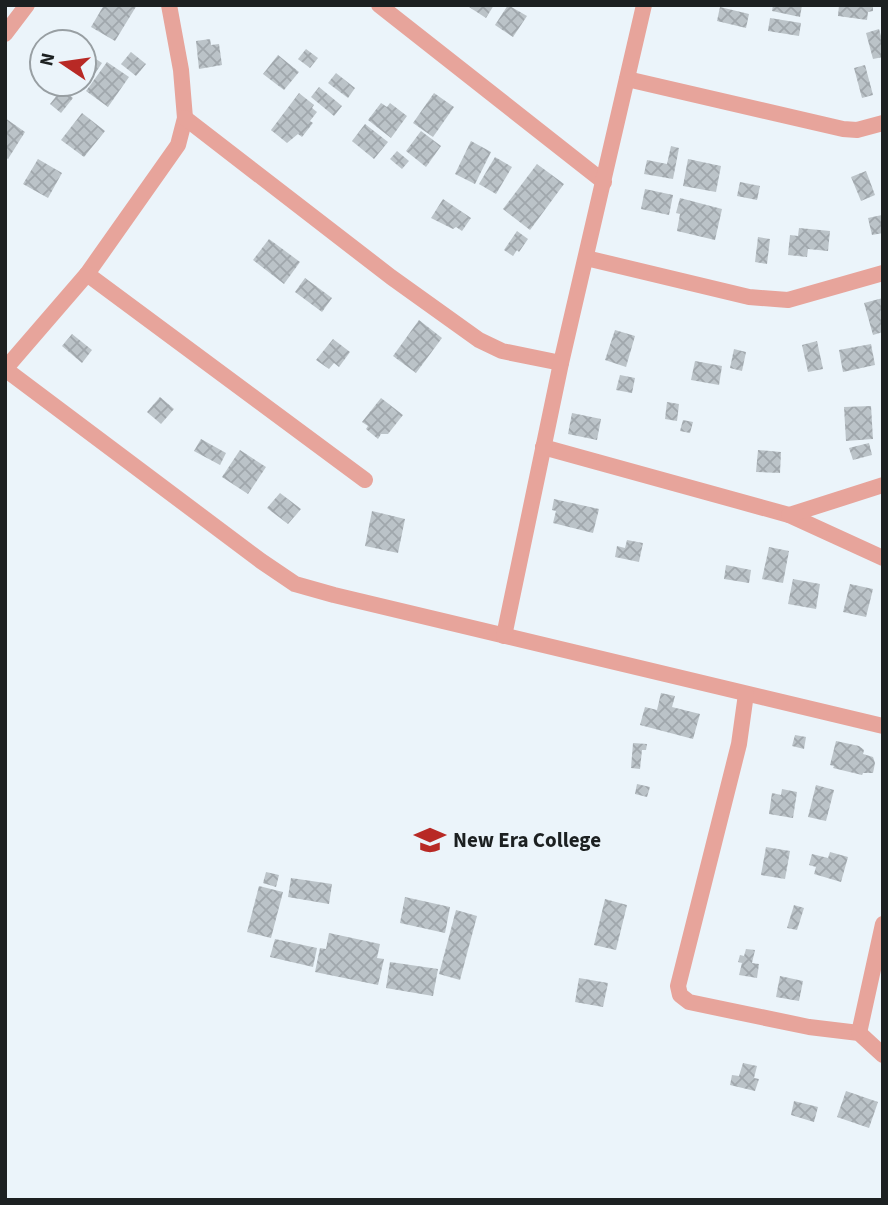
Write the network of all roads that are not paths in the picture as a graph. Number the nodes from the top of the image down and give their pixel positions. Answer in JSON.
{"nodes":[{"id":1,"x":27,"y":5,"type":"edge"},
{"id":2,"x":169,"y":5,"type":"edge"},
{"id":3,"x":379,"y":5,"type":"edge"},
{"id":4,"x":644,"y":5,"type":"edge"},
{"id":5,"x":5,"y":34,"type":"edge"},
{"id":6,"x":627,"y":79,"type":"junction"},
{"id":7,"x":185,"y":118,"type":"junction"},
{"id":8,"x":883,"y":123,"type":"edge"},
{"id":9,"x":604,"y":182,"type":"junction"},
{"id":10,"x":586,"y":258,"type":"junction"},
{"id":11,"x":883,"y":273,"type":"edge"},
{"id":12,"x":87,"y":274,"type":"junction"},
{"id":13,"x":561,"y":363,"type":"junction"},
{"id":14,"x":543,"y":447,"type":"junction"},
{"id":15,"x":365,"y":480,"type":"dead end"},
{"id":16,"x":883,"y":485,"type":"edge"},
{"id":17,"x":789,"y":515,"type":"junction"},
{"id":18,"x":883,"y":558,"type":"edge"},
{"id":19,"x":504,"y":636,"type":"junction"},
{"id":20,"x":746,"y":694,"type":"junction"},
{"id":21,"x":883,"y":726,"type":"edge"},
{"id":22,"x":883,"y":924,"type":"edge"},
{"id":23,"x":859,"y":1033,"type":"junction"},
{"id":24,"x":883,"y":1055,"type":"edge"}],
"edges":[{"from":1,"to":5,"type":"street"},
{"from":2,"to":7,"type":"street"},
{"from":3,"to":9,"type":"street"},
{"from":4,"to":6,"type":"street"},
{"from":6,"to":8,"type":"street"},
{"from":6,"to":9,"type":"street"},
{"from":7,"to":12,"type":"street"},
{"from":7,"to":13,"type":"street"},
{"from":9,"to":10,"type":"street"},
{"from":10,"to":11,"type":"street"},
{"from":10,"to":13,"type":"street"},
{"from":12,"to":15,"type":"street"},
{"from":12,"to":19,"type":"street"},
{"from":13,"to":14,"type":"street"},
{"from":14,"to":17,"type":"street"},
{"from":14,"to":19,"type":"street"},
{"from":16,"to":17,"type":"street"},
{"from":17,"to":18,"type":"street"},
{"from":19,"to":20,"type":"street"},
{"from":20,"to":21,"type":"street"},
{"from":20,"to":23,"type":"street"},
{"from":22,"to":23,"type":"street"},
{"from":23,"to":24,"type":"street"}]}
